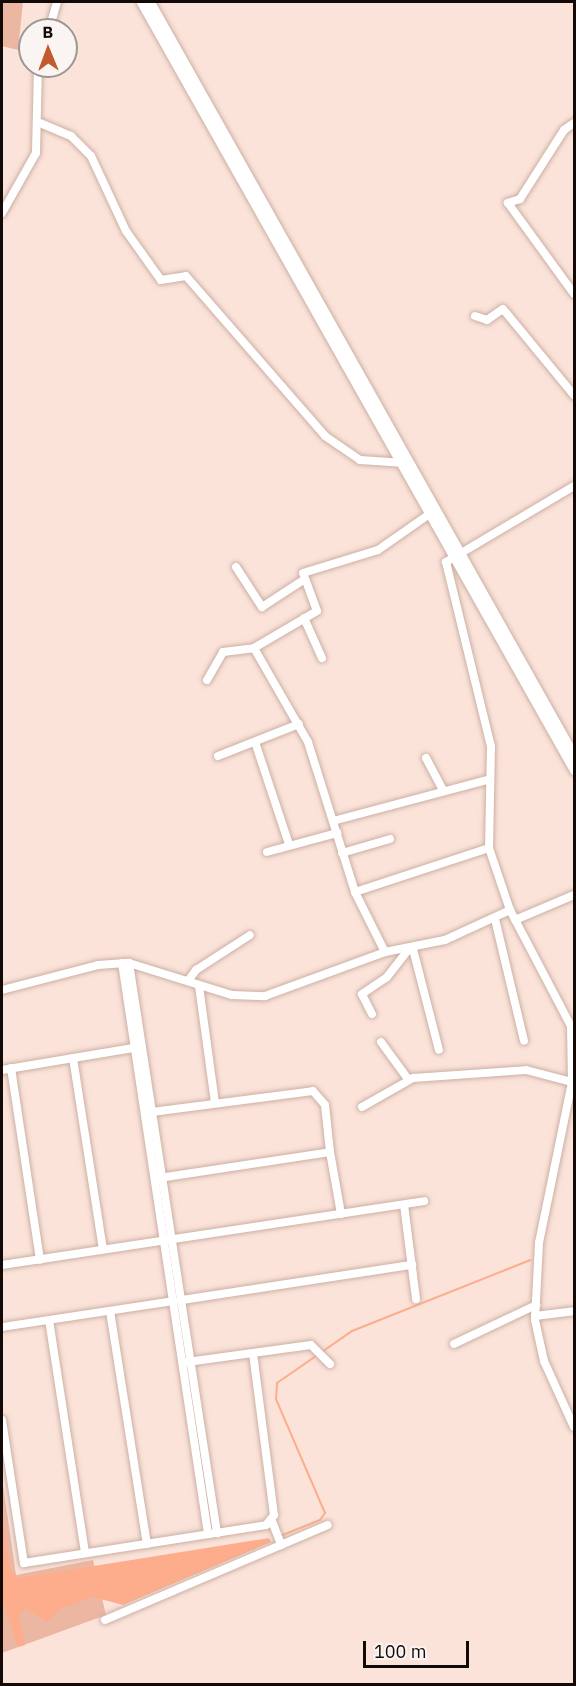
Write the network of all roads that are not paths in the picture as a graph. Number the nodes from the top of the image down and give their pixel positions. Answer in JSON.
{"nodes":[{"id":1,"x":57,"y":2,"type":"edge"},
{"id":2,"x":141,"y":2,"type":"edge"},
{"id":3,"x":150,"y":2,"type":"edge"},
{"id":4,"x":52,"y":18,"type":"edge"},
{"id":5,"x":38,"y":78,"type":"edge"},
{"id":6,"x":40,"y":123,"type":"junction"},
{"id":7,"x":574,"y":123,"type":"edge"},
{"id":8,"x":2,"y":213,"type":"edge"},
{"id":9,"x":574,"y":294,"type":"edge"},
{"id":10,"x":475,"y":315,"type":"dead end"},
{"id":11,"x":574,"y":395,"type":"edge"},
{"id":12,"x":404,"y":463,"type":"junction"},
{"id":13,"x":574,"y":486,"type":"edge"},
{"id":14,"x":432,"y":513,"type":"junction"},
{"id":15,"x":456,"y":556,"type":"junction"},
{"id":16,"x":236,"y":567,"type":"dead end"},
{"id":17,"x":305,"y":579,"type":"junction"},
{"id":18,"x":304,"y":618,"type":"junction"},
{"id":19,"x":254,"y":648,"type":"junction"},
{"id":20,"x":322,"y":658,"type":"dead end"},
{"id":21,"x":207,"y":680,"type":"dead end"},
{"id":22,"x":300,"y":724,"type":"junction"},
{"id":23,"x":255,"y":742,"type":"junction"},
{"id":24,"x":574,"y":755,"type":"edge"},
{"id":25,"x":218,"y":756,"type":"dead end"},
{"id":26,"x":426,"y":758,"type":"dead end"},
{"id":27,"x":574,"y":770,"type":"edge"},
{"id":28,"x":487,"y":780,"type":"junction"},
{"id":29,"x":443,"y":790,"type":"junction"},
{"id":30,"x":333,"y":821,"type":"junction"},
{"id":31,"x":337,"y":833,"type":"junction"},
{"id":32,"x":390,"y":839,"type":"dead end"},
{"id":33,"x":289,"y":844,"type":"junction"},
{"id":34,"x":489,"y":848,"type":"junction"},
{"id":35,"x":267,"y":852,"type":"dead end"},
{"id":36,"x":342,"y":852,"type":"junction"},
{"id":37,"x":355,"y":892,"type":"junction"},
{"id":38,"x":574,"y":895,"type":"edge"},
{"id":39,"x":510,"y":910,"type":"junction"},
{"id":40,"x":495,"y":919,"type":"junction"},
{"id":41,"x":515,"y":920,"type":"junction"},
{"id":42,"x":250,"y":935,"type":"dead end"},
{"id":43,"x":411,"y":949,"type":"junction"},
{"id":44,"x":385,"y":952,"type":"junction"},
{"id":45,"x":125,"y":963,"type":"junction"},
{"id":46,"x":188,"y":981,"type":"junction"},
{"id":47,"x":199,"y":986,"type":"junction"},
{"id":48,"x":2,"y":990,"type":"edge"},
{"id":49,"x":372,"y":1014,"type":"dead end"},
{"id":50,"x":524,"y":1041,"type":"dead end"},
{"id":51,"x":381,"y":1042,"type":"dead end"},
{"id":52,"x":138,"y":1047,"type":"junction"},
{"id":53,"x":574,"y":1047,"type":"edge"},
{"id":54,"x":439,"y":1050,"type":"dead end"},
{"id":55,"x":73,"y":1058,"type":"junction"},
{"id":56,"x":11,"y":1068,"type":"junction"},
{"id":57,"x":2,"y":1070,"type":"edge"},
{"id":58,"x":408,"y":1079,"type":"junction"},
{"id":59,"x":572,"y":1082,"type":"junction"},
{"id":60,"x":215,"y":1103,"type":"junction"},
{"id":61,"x":571,"y":1105,"type":"edge"},
{"id":62,"x":362,"y":1107,"type":"dead end"},
{"id":63,"x":152,"y":1112,"type":"junction"},
{"id":64,"x":330,"y":1152,"type":"junction"},
{"id":65,"x":159,"y":1178,"type":"junction"},
{"id":66,"x":424,"y":1201,"type":"dead end"},
{"id":67,"x":404,"y":1204,"type":"junction"},
{"id":68,"x":341,"y":1214,"type":"junction"},
{"id":69,"x":168,"y":1240,"type":"junction"},
{"id":70,"x":103,"y":1250,"type":"junction"},
{"id":71,"x":40,"y":1260,"type":"junction"},
{"id":72,"x":2,"y":1265,"type":"edge"},
{"id":73,"x":412,"y":1265,"type":"junction"},
{"id":74,"x":416,"y":1299,"type":"dead end"},
{"id":75,"x":178,"y":1301,"type":"junction"},
{"id":76,"x":536,"y":1305,"type":"junction"},
{"id":77,"x":110,"y":1311,"type":"junction"},
{"id":78,"x":574,"y":1311,"type":"edge"},
{"id":79,"x":535,"y":1316,"type":"junction"},
{"id":80,"x":49,"y":1320,"type":"junction"},
{"id":81,"x":2,"y":1327,"type":"edge"},
{"id":82,"x":454,"y":1344,"type":"dead end"},
{"id":83,"x":253,"y":1353,"type":"junction"},
{"id":84,"x":187,"y":1363,"type":"junction"},
{"id":85,"x":330,"y":1364,"type":"dead end"},
{"id":86,"x":2,"y":1420,"type":"edge"},
{"id":87,"x":574,"y":1427,"type":"edge"},
{"id":88,"x":273,"y":1525,"type":"junction"},
{"id":89,"x":328,"y":1525,"type":"dead end"},
{"id":90,"x":217,"y":1533,"type":"junction"},
{"id":91,"x":208,"y":1534,"type":"junction"},
{"id":92,"x":280,"y":1542,"type":"junction"},
{"id":93,"x":147,"y":1544,"type":"junction"},
{"id":94,"x":86,"y":1553,"type":"junction"},
{"id":95,"x":105,"y":1620,"type":"dead end"}],
"edges":[{"from":1,"to":4,"type":"street"},
{"from":2,"to":12,"type":"main road"},
{"from":3,"to":12,"type":"main road"},
{"from":5,"to":6,"type":"street"},
{"from":6,"to":8,"type":"street"},
{"from":6,"to":12,"type":"street"},
{"from":7,"to":9,"type":"street"},
{"from":10,"to":11,"type":"street"},
{"from":12,"to":14,"type":"main road"},
{"from":13,"to":15,"type":"street"},
{"from":14,"to":15,"type":"main road"},
{"from":14,"to":17,"type":"street"},
{"from":15,"to":24,"type":"main road"},
{"from":15,"to":27,"type":"main road"},
{"from":15,"to":28,"type":"street"},
{"from":16,"to":17,"type":"street"},
{"from":17,"to":18,"type":"street"},
{"from":18,"to":19,"type":"street"},
{"from":18,"to":20,"type":"street"},
{"from":19,"to":21,"type":"street"},
{"from":19,"to":22,"type":"street"},
{"from":22,"to":23,"type":"street"},
{"from":22,"to":30,"type":"street"},
{"from":23,"to":25,"type":"street"},
{"from":23,"to":33,"type":"street"},
{"from":26,"to":29,"type":"street"},
{"from":28,"to":29,"type":"street"},
{"from":28,"to":34,"type":"street"},
{"from":29,"to":30,"type":"street"},
{"from":30,"to":31,"type":"street"},
{"from":31,"to":33,"type":"street"},
{"from":31,"to":36,"type":"street"},
{"from":32,"to":36,"type":"street"},
{"from":33,"to":35,"type":"street"},
{"from":34,"to":37,"type":"street"},
{"from":34,"to":39,"type":"street"},
{"from":36,"to":37,"type":"street"},
{"from":37,"to":44,"type":"street"},
{"from":38,"to":41,"type":"street"},
{"from":39,"to":40,"type":"street"},
{"from":39,"to":41,"type":"street"},
{"from":40,"to":43,"type":"street"},
{"from":40,"to":50,"type":"street"},
{"from":41,"to":53,"type":"street"},
{"from":42,"to":46,"type":"street"},
{"from":43,"to":44,"type":"street"},
{"from":43,"to":49,"type":"street"},
{"from":43,"to":54,"type":"street"},
{"from":44,"to":47,"type":"street"},
{"from":45,"to":46,"type":"street"},
{"from":45,"to":48,"type":"street"},
{"from":45,"to":52,"type":"street"},
{"from":46,"to":47,"type":"street"},
{"from":47,"to":60,"type":"street"},
{"from":51,"to":58,"type":"street"},
{"from":52,"to":55,"type":"street"},
{"from":52,"to":63,"type":"street"},
{"from":52,"to":65,"type":"street"},
{"from":53,"to":59,"type":"street"},
{"from":55,"to":56,"type":"street"},
{"from":55,"to":70,"type":"street"},
{"from":56,"to":57,"type":"street"},
{"from":56,"to":71,"type":"street"},
{"from":58,"to":59,"type":"street"},
{"from":58,"to":62,"type":"street"},
{"from":59,"to":61,"type":"street"},
{"from":60,"to":63,"type":"street"},
{"from":60,"to":64,"type":"street"},
{"from":61,"to":76,"type":"street"},
{"from":63,"to":65,"type":"street"},
{"from":64,"to":65,"type":"street"},
{"from":64,"to":68,"type":"street"},
{"from":65,"to":69,"type":"street"},
{"from":66,"to":67,"type":"street"},
{"from":67,"to":68,"type":"street"},
{"from":67,"to":73,"type":"street"},
{"from":68,"to":69,"type":"street"},
{"from":69,"to":70,"type":"street"},
{"from":69,"to":75,"type":"street"},
{"from":70,"to":71,"type":"street"},
{"from":71,"to":72,"type":"street"},
{"from":73,"to":74,"type":"street"},
{"from":73,"to":75,"type":"street"},
{"from":75,"to":77,"type":"street"},
{"from":75,"to":84,"type":"street"},
{"from":76,"to":79,"type":"street"},
{"from":76,"to":82,"type":"street"},
{"from":77,"to":80,"type":"street"},
{"from":77,"to":93,"type":"street"},
{"from":78,"to":79,"type":"street"},
{"from":79,"to":87,"type":"street"},
{"from":80,"to":81,"type":"street"},
{"from":80,"to":94,"type":"street"},
{"from":83,"to":84,"type":"street"},
{"from":83,"to":85,"type":"street"},
{"from":83,"to":88,"type":"street"},
{"from":84,"to":90,"type":"street"},
{"from":84,"to":91,"type":"street"},
{"from":86,"to":94,"type":"street"},
{"from":88,"to":90,"type":"street"},
{"from":88,"to":92,"type":"street"},
{"from":89,"to":92,"type":"street"},
{"from":90,"to":91,"type":"street"},
{"from":91,"to":93,"type":"street"},
{"from":92,"to":95,"type":"street"},
{"from":93,"to":94,"type":"street"}]}
